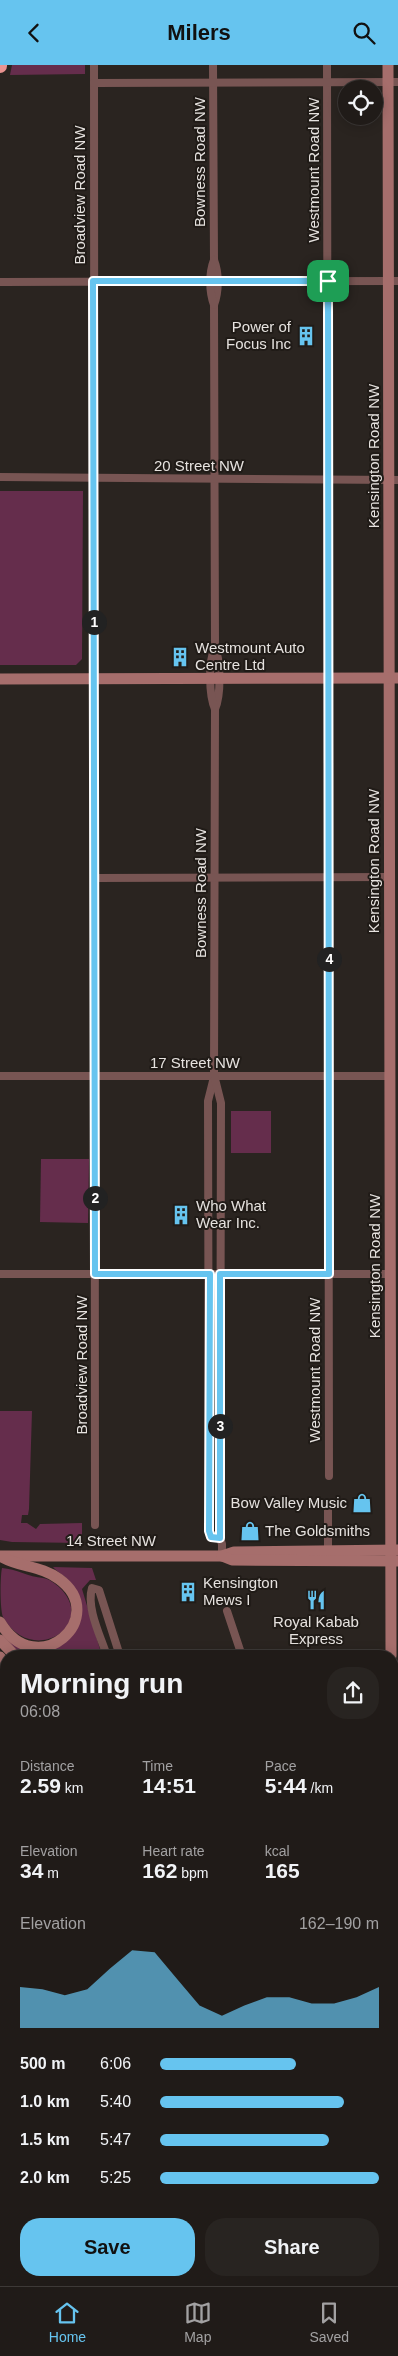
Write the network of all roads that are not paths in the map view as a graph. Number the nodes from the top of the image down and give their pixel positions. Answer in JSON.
{"nodes":[{"id":1,"x":94,"y":65,"type":"edge"},
{"id":2,"x":213,"y":65,"type":"edge"},
{"id":3,"x":327,"y":65,"type":"edge"},
{"id":4,"x":388,"y":65,"type":"edge"},
{"id":5,"x":327,"y":82,"type":"junction"},
{"id":6,"x":393,"y":82,"type":"edge"},
{"id":7,"x":94,"y":83,"type":"junction"},
{"id":8,"x":213,"y":83,"type":"junction"},
{"id":9,"x":2,"y":281,"type":"edge"},
{"id":10,"x":93,"y":281,"type":"junction"},
{"id":11,"x":214,"y":281,"type":"junction"},
{"id":12,"x":328,"y":281,"type":"junction"},
{"id":13,"x":393,"y":281,"type":"edge"},
{"id":14,"x":0,"y":477,"type":"edge"},
{"id":15,"x":94,"y":478,"type":"junction"},
{"id":16,"x":393,"y":479,"type":"edge"},
{"id":17,"x":215,"y":480,"type":"junction"},
{"id":18,"x":328,"y":480,"type":"junction"},
{"id":19,"x":94,"y":678,"type":"junction"},
{"id":20,"x":215,"y":678,"type":"junction"},
{"id":21,"x":329,"y":678,"type":"junction"},
{"id":22,"x":394,"y":678,"type":"edge"},
{"id":23,"x":0,"y":679,"type":"edge"},
{"id":24,"x":216,"y":877,"type":"junction"},
{"id":25,"x":329,"y":877,"type":"junction"},
{"id":26,"x":389,"y":877,"type":"junction"},
{"id":27,"x":96,"y":878,"type":"junction"},
{"id":28,"x":394,"y":928,"type":"edge"},
{"id":29,"x":0,"y":1076,"type":"edge"},
{"id":30,"x":390,"y":1076,"type":"junction"},
{"id":31,"x":95,"y":1077,"type":"junction"},
{"id":32,"x":214,"y":1077,"type":"junction"},
{"id":33,"x":329,"y":1077,"type":"junction"},
{"id":34,"x":390,"y":1273,"type":"junction"},
{"id":35,"x":0,"y":1274,"type":"edge"},
{"id":36,"x":95,"y":1274,"type":"junction"},
{"id":37,"x":210,"y":1274,"type":"junction"},
{"id":38,"x":220,"y":1274,"type":"junction"},
{"id":39,"x":329,"y":1274,"type":"junction"},
{"id":40,"x":394,"y":1306,"type":"edge"},
{"id":41,"x":394,"y":1431,"type":"edge"},
{"id":42,"x":329,"y":1476,"type":"dead end"},
{"id":43,"x":328,"y":1505,"type":"dead end"},
{"id":44,"x":95,"y":1525,"type":"dead end"},
{"id":45,"x":220,"y":1538,"type":"junction"},
{"id":46,"x":328,"y":1550,"type":"junction"},
{"id":47,"x":222,"y":1555,"type":"junction"},
{"id":48,"x":395,"y":1555,"type":"edge"},
{"id":49,"x":0,"y":1556,"type":"edge"},
{"id":50,"x":227,"y":1611,"type":"dead end"},
{"id":51,"x":0,"y":1622,"type":"edge"},
{"id":52,"x":0,"y":1640,"type":"edge"},
{"id":53,"x":9,"y":1650,"type":"edge"},
{"id":54,"x":105,"y":1650,"type":"edge"},
{"id":55,"x":118,"y":1650,"type":"edge"},
{"id":56,"x":240,"y":1650,"type":"edge"},
{"id":57,"x":391,"y":1650,"type":"edge"}],
"edges":[{"from":1,"to":7,"type":"street","name":"Broadview Road NW"},
{"from":2,"to":8,"type":"street","name":"Bowness Road NW"},
{"from":3,"to":5,"type":"street","name":"Westmount Road NW"},
{"from":4,"to":6,"type":"street","name":"Kensington Road NW"},
{"from":5,"to":6,"type":"street"},
{"from":5,"to":8,"type":"street"},
{"from":5,"to":12,"type":"street","name":"Westmount Road NW"},
{"from":6,"to":13,"type":"street","name":"Kensington Road NW"},
{"from":7,"to":8,"type":"street"},
{"from":7,"to":10,"type":"street","name":"Broadview Road NW"},
{"from":8,"to":11,"type":"street","name":"Bowness Road NW"},
{"from":9,"to":10,"type":"street"},
{"from":10,"to":11,"type":"street"},
{"from":10,"to":15,"type":"street","name":"Broadview Road NW"},
{"from":11,"to":12,"type":"street"},
{"from":11,"to":17,"type":"street","name":"Bowness Road NW"},
{"from":12,"to":13,"type":"street"},
{"from":12,"to":18,"type":"street","name":"Westmount Road NW"},
{"from":13,"to":16,"type":"street","name":"Kensington Road NW"},
{"from":14,"to":15,"type":"street","name":"20 Street NW"},
{"from":15,"to":17,"type":"street","name":"20 Street NW"},
{"from":15,"to":19,"type":"street","name":"Broadview Road NW"},
{"from":16,"to":18,"type":"street","name":"20 Street NW"},
{"from":16,"to":22,"type":"street","name":"Kensington Road NW"},
{"from":17,"to":18,"type":"street","name":"20 Street NW"},
{"from":17,"to":20,"type":"street","name":"Bowness Road NW"},
{"from":18,"to":21,"type":"street","name":"Westmount Road NW"},
{"from":19,"to":20,"type":"street"},
{"from":19,"to":23,"type":"street"},
{"from":19,"to":27,"type":"street","name":"Broadview Road NW"},
{"from":20,"to":21,"type":"street"},
{"from":20,"to":24,"type":"street","name":"Bowness Road NW"},
{"from":21,"to":22,"type":"street"},
{"from":21,"to":25,"type":"street","name":"Westmount Road NW"},
{"from":22,"to":26,"type":"street","name":"Kensington Road NW"},
{"from":24,"to":25,"type":"street"},
{"from":24,"to":27,"type":"street"},
{"from":24,"to":32,"type":"street","name":"Bowness Road NW"},
{"from":25,"to":26,"type":"street"},
{"from":25,"to":33,"type":"street","name":"Westmount Road NW"},
{"from":26,"to":28,"type":"street","name":"Kensington Road NW"},
{"from":27,"to":31,"type":"street","name":"Broadview Road NW"},
{"from":28,"to":30,"type":"street","name":"Kensington Road NW"},
{"from":29,"to":31,"type":"street","name":"17 Street NW"},
{"from":30,"to":33,"type":"street","name":"17 Street NW"},
{"from":30,"to":34,"type":"street","name":"Kensington Road NW"},
{"from":31,"to":32,"type":"street","name":"17 Street NW"},
{"from":31,"to":36,"type":"street","name":"Broadview Road NW"},
{"from":32,"to":33,"type":"street","name":"17 Street NW"},
{"from":32,"to":37,"type":"street","name":"Bowness Road NW"},
{"from":32,"to":38,"type":"street","name":"Bowness Road NW"},
{"from":33,"to":39,"type":"street","name":"Westmount Road NW"},
{"from":34,"to":39,"type":"street"},
{"from":34,"to":40,"type":"street","name":"Kensington Road NW"},
{"from":35,"to":36,"type":"street"},
{"from":36,"to":37,"type":"street"},
{"from":36,"to":44,"type":"street","name":"Broadview Road NW"},
{"from":37,"to":38,"type":"street"},
{"from":37,"to":45,"type":"street","name":"Bowness Road NW"},
{"from":38,"to":39,"type":"street"},
{"from":38,"to":45,"type":"street","name":"Bowness Road NW"},
{"from":39,"to":42,"type":"street","name":"Westmount Road NW"},
{"from":40,"to":41,"type":"street","name":"Kensington Road NW"},
{"from":41,"to":48,"type":"street","name":"Kensington Road NW"},
{"from":43,"to":46,"type":"street"},
{"from":45,"to":47,"type":"street"},
{"from":46,"to":47,"type":"street","name":"14 Street NW"},
{"from":46,"to":48,"type":"street","name":"14 Street NW"},
{"from":47,"to":48,"type":"street","name":"14 Street NW"},
{"from":47,"to":49,"type":"street","name":"14 Street NW"},
{"from":48,"to":57,"type":"street","name":"Kensington Road NW"},
{"from":49,"to":51,"type":"street"},
{"from":50,"to":56,"type":"street"},
{"from":52,"to":53,"type":"street"},
{"from":54,"to":55,"type":"street"}]}
